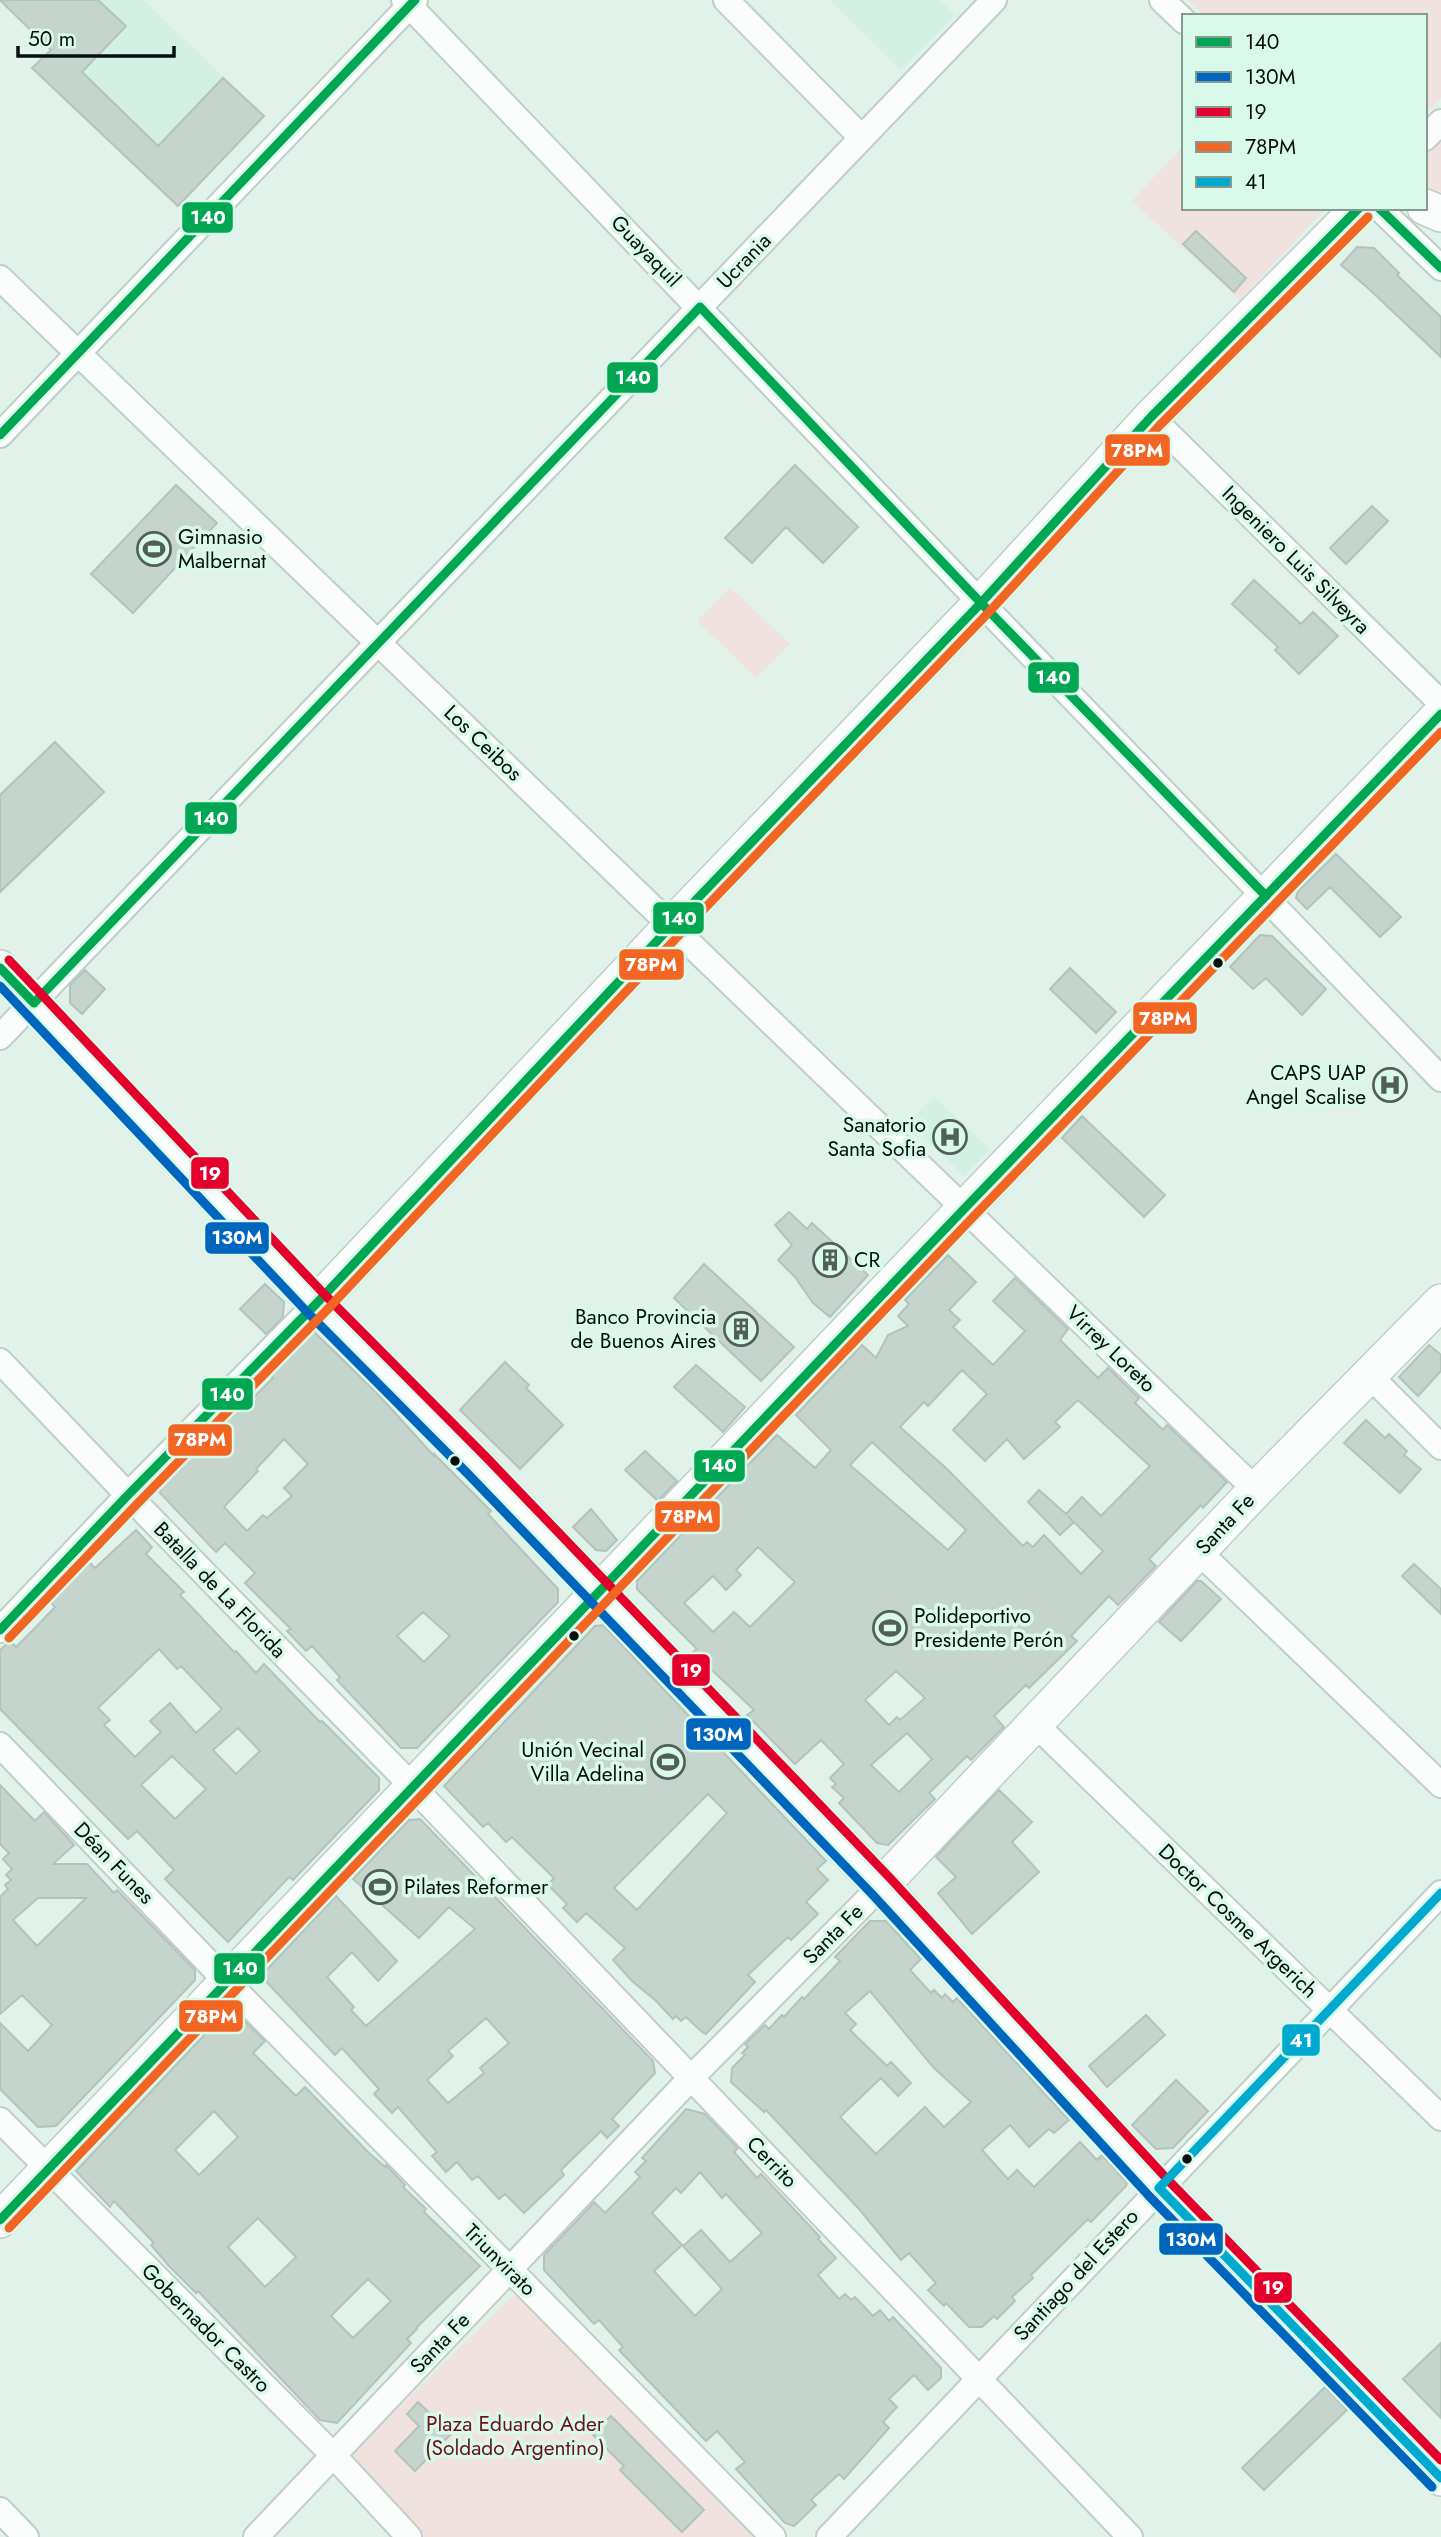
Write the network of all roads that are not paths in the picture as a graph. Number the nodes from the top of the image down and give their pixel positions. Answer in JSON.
{"nodes":[{"id":1,"x":726,"y":0,"type":"edge"},
{"id":2,"x":994,"y":0,"type":"edge"},
{"id":3,"x":1162,"y":0,"type":"edge"},
{"id":4,"x":410,"y":2,"type":"edge"},
{"id":5,"x":1182,"y":19,"type":"edge"},
{"id":6,"x":1441,"y":122,"type":"edge"},
{"id":7,"x":1427,"y":136,"type":"edge"},
{"id":8,"x":862,"y":138,"type":"junction"},
{"id":9,"x":1357,"y":210,"type":"edge"},
{"id":10,"x":1381,"y":210,"type":"edge"},
{"id":11,"x":1441,"y":268,"type":"edge"},
{"id":12,"x":0,"y":278,"type":"edge"},
{"id":13,"x":700,"y":307,"type":"junction"},
{"id":14,"x":78,"y":353,"type":"junction"},
{"id":15,"x":1151,"y":417,"type":"junction"},
{"id":16,"x":0,"y":435,"type":"edge"},
{"id":17,"x":981,"y":603,"type":"junction"},
{"id":18,"x":378,"y":643,"type":"junction"},
{"id":19,"x":1441,"y":703,"type":"edge"},
{"id":20,"x":1441,"y":714,"type":"edge"},
{"id":21,"x":1266,"y":896,"type":"junction"},
{"id":22,"x":672,"y":925,"type":"junction"},
{"id":23,"x":0,"y":968,"type":"edge"},
{"id":24,"x":34,"y":1003,"type":"junction"},
{"id":25,"x":0,"y":1037,"type":"edge"},
{"id":26,"x":1441,"y":1079,"type":"edge"},
{"id":27,"x":965,"y":1208,"type":"junction"},
{"id":28,"x":1441,"y":1302,"type":"edge"},
{"id":29,"x":316,"y":1304,"type":"junction"},
{"id":30,"x":0,"y":1361,"type":"edge"},
{"id":31,"x":1368,"y":1374,"type":"junction"},
{"id":32,"x":1441,"y":1447,"type":"edge"},
{"id":33,"x":1256,"y":1490,"type":"junction"},
{"id":34,"x":128,"y":1495,"type":"junction"},
{"id":35,"x":1199,"y":1552,"type":"junction"},
{"id":36,"x":600,"y":1593,"type":"junction"},
{"id":37,"x":0,"y":1630,"type":"edge"},
{"id":38,"x":1035,"y":1724,"type":"junction"},
{"id":39,"x":0,"y":1745,"type":"edge"},
{"id":40,"x":1441,"y":1785,"type":"edge"},
{"id":41,"x":413,"y":1787,"type":"junction"},
{"id":42,"x":881,"y":1886,"type":"junction"},
{"id":43,"x":1441,"y":1893,"type":"edge"},
{"id":44,"x":227,"y":1982,"type":"junction"},
{"id":45,"x":1329,"y":2009,"type":"junction"},
{"id":46,"x":691,"y":2078,"type":"junction"},
{"id":47,"x":1441,"y":2118,"type":"edge"},
{"id":48,"x":0,"y":2120,"type":"edge"},
{"id":49,"x":48,"y":2170,"type":"junction"},
{"id":50,"x":1159,"y":2188,"type":"junction"},
{"id":51,"x":0,"y":2220,"type":"edge"},
{"id":52,"x":510,"y":2270,"type":"junction"},
{"id":53,"x":979,"y":2378,"type":"junction"},
{"id":54,"x":333,"y":2455,"type":"junction"},
{"id":55,"x":1441,"y":2478,"type":"edge"},
{"id":56,"x":0,"y":2510,"type":"edge"},
{"id":57,"x":26,"y":2537,"type":"edge"},
{"id":58,"x":256,"y":2537,"type":"edge"},
{"id":59,"x":410,"y":2537,"type":"edge"},
{"id":60,"x":773,"y":2537,"type":"edge"},
{"id":61,"x":829,"y":2537,"type":"edge"},
{"id":62,"x":1130,"y":2537,"type":"edge"}],
"edges":[{"from":1,"to":8,"type":"street"},
{"from":2,"to":8,"type":"street","name":"Ucrania"},
{"from":3,"to":5,"type":"street"},
{"from":4,"to":13,"type":"street","name":"Guayaquil"},
{"from":4,"to":14,"type":"street"},
{"from":6,"to":7,"type":"street"},
{"from":8,"to":13,"type":"street","name":"Ucrania"},
{"from":9,"to":15,"type":"street"},
{"from":10,"to":11,"type":"street"},
{"from":12,"to":14,"type":"street","name":"Los Ceibos"},
{"from":13,"to":17,"type":"street","name":"Guayaquil"},
{"from":13,"to":18,"type":"street","name":"Ucrania"},
{"from":14,"to":16,"type":"street"},
{"from":14,"to":18,"type":"street","name":"Los Ceibos"},
{"from":15,"to":17,"type":"street"},
{"from":15,"to":19,"type":"street","name":"Ingeniero Luis Silveyra"},
{"from":17,"to":21,"type":"street","name":"Guayaquil"},
{"from":17,"to":22,"type":"street"},
{"from":18,"to":22,"type":"street","name":"Los Ceibos"},
{"from":18,"to":24,"type":"street","name":"Ucrania"},
{"from":20,"to":21,"type":"street"},
{"from":21,"to":26,"type":"street","name":"Guayaquil"},
{"from":21,"to":27,"type":"street"},
{"from":22,"to":27,"type":"street","name":"Los Ceibos"},
{"from":22,"to":29,"type":"street"},
{"from":23,"to":24,"type":"street"},
{"from":24,"to":25,"type":"street","name":"Ucrania"},
{"from":24,"to":29,"type":"street"},
{"from":27,"to":33,"type":"street","name":"Virrey Loreto"},
{"from":27,"to":36,"type":"street"},
{"from":28,"to":31,"type":"street","name":"Santa Fe"},
{"from":29,"to":34,"type":"street"},
{"from":29,"to":36,"type":"street"},
{"from":30,"to":34,"type":"street","name":"Batalla de La Florida"},
{"from":31,"to":32,"type":"street"},
{"from":31,"to":33,"type":"street","name":"Santa Fe"},
{"from":33,"to":35,"type":"street","name":"Santa Fe"},
{"from":34,"to":37,"type":"street"},
{"from":34,"to":41,"type":"street","name":"Batalla de La Florida"},
{"from":35,"to":38,"type":"street","name":"Santa Fe"},
{"from":35,"to":40,"type":"street"},
{"from":36,"to":41,"type":"street"},
{"from":36,"to":42,"type":"street"},
{"from":38,"to":42,"type":"street","name":"Santa Fe"},
{"from":38,"to":45,"type":"street","name":"Doctor Cosme Argerich"},
{"from":39,"to":44,"type":"street","name":"Déan Funes"},
{"from":41,"to":44,"type":"street"},
{"from":41,"to":46,"type":"street","name":"Cerrito"},
{"from":42,"to":46,"type":"street","name":"Santa Fe"},
{"from":42,"to":50,"type":"street"},
{"from":43,"to":45,"type":"street","name":"Santiago del Estero"},
{"from":44,"to":49,"type":"street"},
{"from":44,"to":52,"type":"street","name":"Triunvirato"},
{"from":45,"to":47,"type":"street","name":"Doctor Cosme Argerich"},
{"from":45,"to":50,"type":"street","name":"Santiago del Estero"},
{"from":46,"to":52,"type":"street","name":"Santa Fe"},
{"from":46,"to":53,"type":"street","name":"Cerrito"},
{"from":48,"to":49,"type":"street","name":"Gobernador Castro"},
{"from":49,"to":51,"type":"street"},
{"from":49,"to":54,"type":"street","name":"Gobernador Castro"},
{"from":50,"to":53,"type":"street","name":"Santiago del Estero"},
{"from":50,"to":55,"type":"street"},
{"from":52,"to":54,"type":"street","name":"Santa Fe"},
{"from":52,"to":60,"type":"street","name":"Triunvirato"},
{"from":53,"to":61,"type":"street","name":"Santiago del Estero"},
{"from":53,"to":62,"type":"street","name":"Cerrito"},
{"from":54,"to":58,"type":"street","name":"Santa Fe"},
{"from":54,"to":59,"type":"street","name":"Gobernador Castro"},
{"from":56,"to":57,"type":"street"}]}
